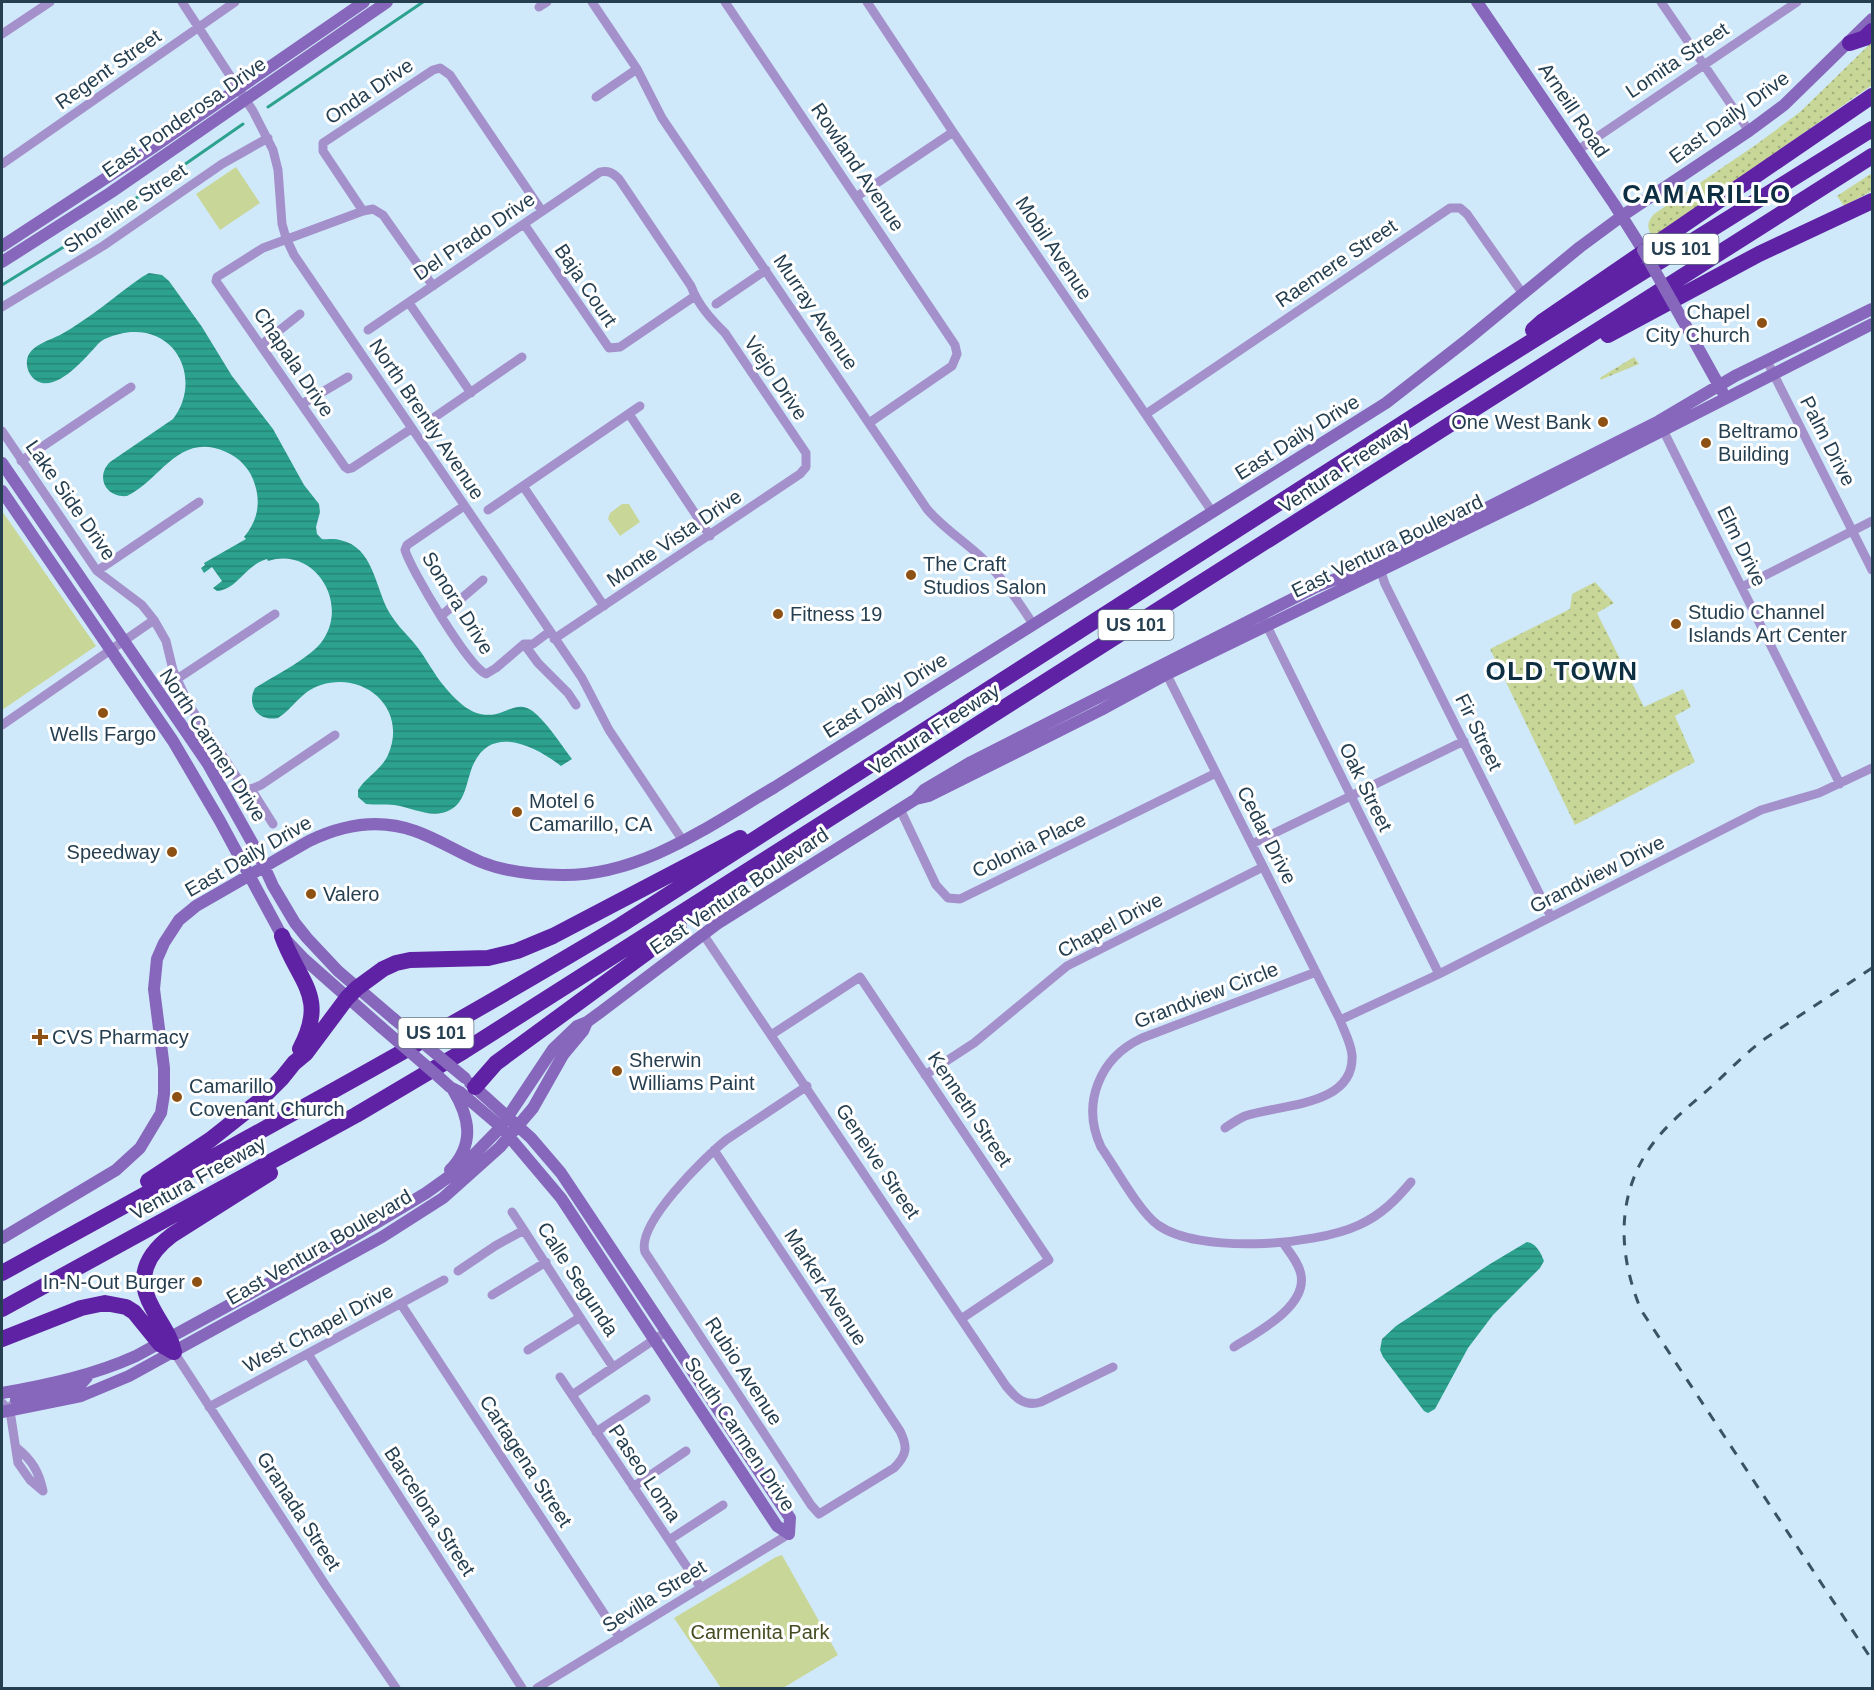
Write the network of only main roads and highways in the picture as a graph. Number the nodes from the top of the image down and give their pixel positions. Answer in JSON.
{"nodes":[{"id":1,"x":364,"y":2,"type":"edge"},
{"id":2,"x":387,"y":2,"type":"edge"},
{"id":3,"x":1480,"y":3,"type":"edge"},
{"id":4,"x":1872,"y":19,"type":"edge"},
{"id":5,"x":1872,"y":32,"type":"edge"},
{"id":6,"x":1850,"y":43,"type":"junction"},
{"id":7,"x":242,"y":93,"type":"junction"},
{"id":8,"x":1872,"y":96,"type":"edge"},
{"id":9,"x":1872,"y":129,"type":"edge"},
{"id":10,"x":1872,"y":156,"type":"edge"},
{"id":11,"x":1872,"y":201,"type":"edge"},
{"id":12,"x":1622,"y":216,"type":"junction"},
{"id":13,"x":2,"y":246,"type":"edge"},
{"id":14,"x":2,"y":262,"type":"edge"},
{"id":15,"x":1872,"y":309,"type":"edge"},
{"id":16,"x":1872,"y":324,"type":"edge"},
{"id":17,"x":1489,"y":368,"type":"junction"},
{"id":18,"x":1537,"y":369,"type":"junction"},
{"id":19,"x":1719,"y":386,"type":"junction"},
{"id":20,"x":1725,"y":398,"type":"junction"},
{"id":21,"x":1661,"y":425,"type":"junction"},
{"id":22,"x":2,"y":463,"type":"edge"},
{"id":23,"x":2,"y":491,"type":"edge"},
{"id":24,"x":116,"y":645,"type":"junction"},
{"id":25,"x":793,"y":814,"type":"junction"},
{"id":26,"x":264,"y":866,"type":"junction"},
{"id":27,"x":249,"y":875,"type":"junction"},
{"id":28,"x":735,"y":880,"type":"junction"},
{"id":29,"x":282,"y":936,"type":"junction"},
{"id":30,"x":352,"y":993,"type":"junction"},
{"id":31,"x":587,"y":1022,"type":"junction"},
{"id":32,"x":294,"y":1063,"type":"junction"},
{"id":33,"x":470,"y":1083,"type":"junction"},
{"id":34,"x":450,"y":1087,"type":"junction"},
{"id":35,"x":356,"y":1115,"type":"junction"},
{"id":36,"x":518,"y":1125,"type":"junction"},
{"id":37,"x":506,"y":1127,"type":"junction"},
{"id":38,"x":426,"y":1193,"type":"junction"},
{"id":39,"x":68,"y":1236,"type":"junction"},
{"id":40,"x":2,"y":1238,"type":"edge"},
{"id":41,"x":2,"y":1273,"type":"edge"},
{"id":42,"x":2,"y":1309,"type":"edge"},
{"id":43,"x":2,"y":1338,"type":"edge"},
{"id":44,"x":168,"y":1344,"type":"junction"},
{"id":45,"x":89,"y":1374,"type":"junction"},
{"id":46,"x":2,"y":1393,"type":"edge"},
{"id":47,"x":7,"y":1407,"type":"edge"}],
"edges":[{"from":1,"to":7,"type":"main road","name":"East Ponderosa Drive"},
{"from":2,"to":7,"type":"main road","name":"East Ponderosa Drive"},
{"from":3,"to":12,"type":"main road","name":"Arneill Road"},
{"from":4,"to":6,"type":"main road","name":"East Daily Drive"},
{"from":5,"to":6,"type":"highway"},
{"from":6,"to":12,"type":"main road","name":"East Daily Drive"},
{"from":7,"to":13,"type":"main road","name":"East Ponderosa Drive"},
{"from":7,"to":14,"type":"main road","name":"East Ponderosa Drive"},
{"from":8,"to":17,"type":"highway"},
{"from":9,"to":17,"type":"highway","name":"Ventura Freeway","number":"US 101"},
{"from":10,"to":18,"type":"highway","name":"Ventura Freeway","number":"US 101"},
{"from":11,"to":18,"type":"highway"},
{"from":12,"to":19,"type":"main road","name":"Arneill Road","bridge":true},
{"from":12,"to":26,"type":"main road","name":"East Daily Drive"},
{"from":15,"to":19,"type":"main road","name":"East Ventura Boulevard"},
{"from":16,"to":20,"type":"main road","name":"East Ventura Boulevard"},
{"from":17,"to":25,"type":"highway","name":"Ventura Freeway","number":"US 101"},
{"from":18,"to":28,"type":"highway","name":"Ventura Freeway","number":"US 101"},
{"from":19,"to":20,"type":"main road","name":"Arneill Road"},
{"from":19,"to":21,"type":"main road","name":"East Ventura Boulevard"},
{"from":20,"to":21,"type":"main road","name":"East Ventura Boulevard"},
{"from":21,"to":31,"type":"main road","name":"East Ventura Boulevard"},
{"from":22,"to":24,"type":"main road","name":"North Carmen Drive"},
{"from":23,"to":24,"type":"main road","name":"North Carmen Drive"},
{"from":24,"to":26,"type":"main road","name":"North Carmen Drive"},
{"from":24,"to":27,"type":"main road","name":"North Carmen Drive"},
{"from":25,"to":30,"type":"highway"},
{"from":25,"to":39,"type":"highway","name":"Ventura Freeway","number":"US 101"},
{"from":26,"to":27,"type":"main road","name":"East Daily Drive"},
{"from":26,"to":30,"type":"main road","name":"North Carmen Drive"},
{"from":27,"to":29,"type":"main road","name":"North Carmen Drive"},
{"from":27,"to":40,"type":"main road","name":"East Daily Drive"},
{"from":28,"to":33,"type":"highway"},
{"from":28,"to":35,"type":"highway","name":"Ventura Freeway","number":"US 101"},
{"from":29,"to":30,"type":"main road","name":"North Carmen Drive"},
{"from":29,"to":32,"type":"highway"},
{"from":30,"to":32,"type":"highway"},
{"from":30,"to":33,"type":"main road","name":"North Carmen Drive","bridge":true},
{"from":30,"to":34,"type":"main road","name":"North Carmen Drive","bridge":true},
{"from":31,"to":36,"type":"main road","name":"East Ventura Boulevard"},
{"from":31,"to":37,"type":"main road","name":"East Ventura Boulevard"},
{"from":32,"to":39,"type":"highway"},
{"from":33,"to":37,"type":"main road","name":"North Carmen Drive"},
{"from":34,"to":37,"type":"main road","name":"North Carmen Drive"},
{"from":34,"to":38,"type":"main road"},
{"from":35,"to":42,"type":"highway","name":"Ventura Freeway","number":"US 101"},
{"from":35,"to":44,"type":"highway"},
{"from":36,"to":37,"type":"main road","name":"East Ventura Boulevard"},
{"from":36,"to":37,"type":"main road","name":"South Carmen Drive"},
{"from":37,"to":38,"type":"main road","name":"East Ventura Boulevard"},
{"from":37,"to":44,"type":"main road","name":"East Ventura Boulevard"},
{"from":38,"to":44,"type":"main road","name":"East Ventura Boulevard"},
{"from":39,"to":41,"type":"highway","name":"Ventura Freeway","number":"US 101"},
{"from":43,"to":44,"type":"highway"},
{"from":44,"to":45,"type":"main road","name":"East Ventura Boulevard"},
{"from":44,"to":47,"type":"main road","name":"East Ventura Boulevard"},
{"from":45,"to":46,"type":"main road","name":"East Ventura Boulevard"},
{"from":45,"to":47,"type":"main road"}]}
